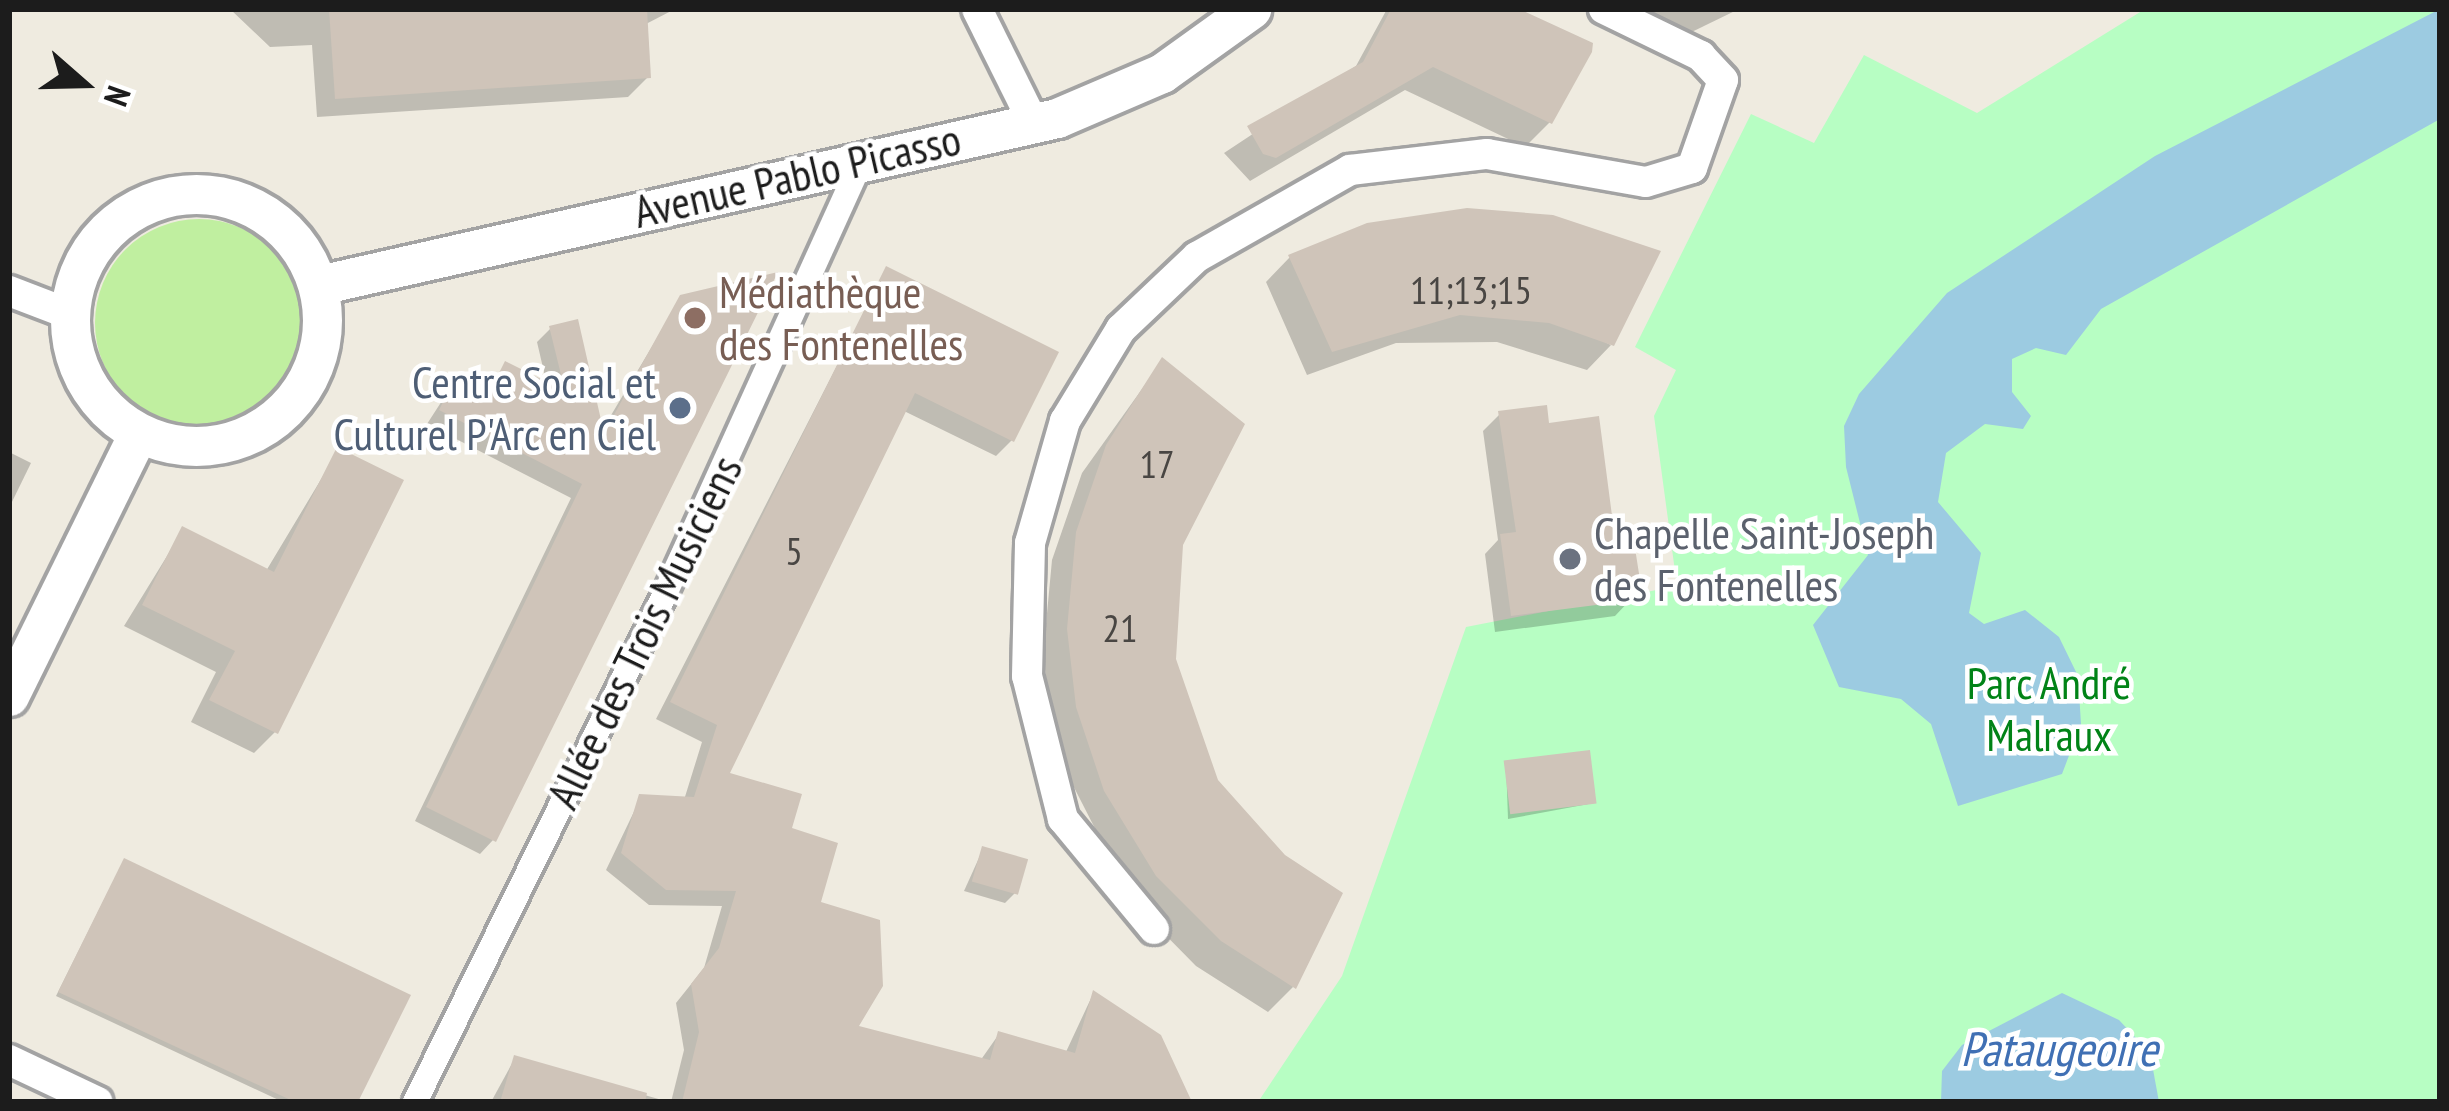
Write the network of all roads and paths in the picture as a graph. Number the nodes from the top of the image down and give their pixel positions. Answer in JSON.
{"nodes":[{"id":1,"x":977,"y":9,"type":"edge"},
{"id":2,"x":1251,"y":9,"type":"edge"},
{"id":3,"x":1604,"y":9,"type":"edge"},
{"id":4,"x":1034,"y":124,"type":"junction"},
{"id":5,"x":862,"y":158,"type":"junction"},
{"id":6,"x":319,"y":285,"type":"junction"},
{"id":7,"x":9,"y":291,"type":"edge"},
{"id":8,"x":69,"y":314,"type":"junction"},
{"id":9,"x":138,"y":434,"type":"junction"},
{"id":10,"x":9,"y":696,"type":"edge"},
{"id":11,"x":1154,"y":929,"type":"dead end"},
{"id":12,"x":9,"y":1060,"type":"edge"},
{"id":13,"x":98,"y":1102,"type":"edge"},
{"id":14,"x":415,"y":1102,"type":"edge"}],
"edges":[{"from":1,"to":4,"type":"street"},
{"from":2,"to":4,"type":"street","name":"Avenue Pablo Picasso"},
{"from":3,"to":11,"type":"street"},
{"from":4,"to":5,"type":"street","name":"Avenue Pablo Picasso"},
{"from":5,"to":6,"type":"street","name":"Avenue Pablo Picasso"},
{"from":5,"to":14,"type":"street","name":"Allée des Trois Musiciens"},
{"from":6,"to":8,"type":"street"},
{"from":6,"to":9,"type":"street"},
{"from":7,"to":8,"type":"street"},
{"from":8,"to":9,"type":"street"},
{"from":9,"to":10,"type":"street"},
{"from":12,"to":13,"type":"street"}]}
